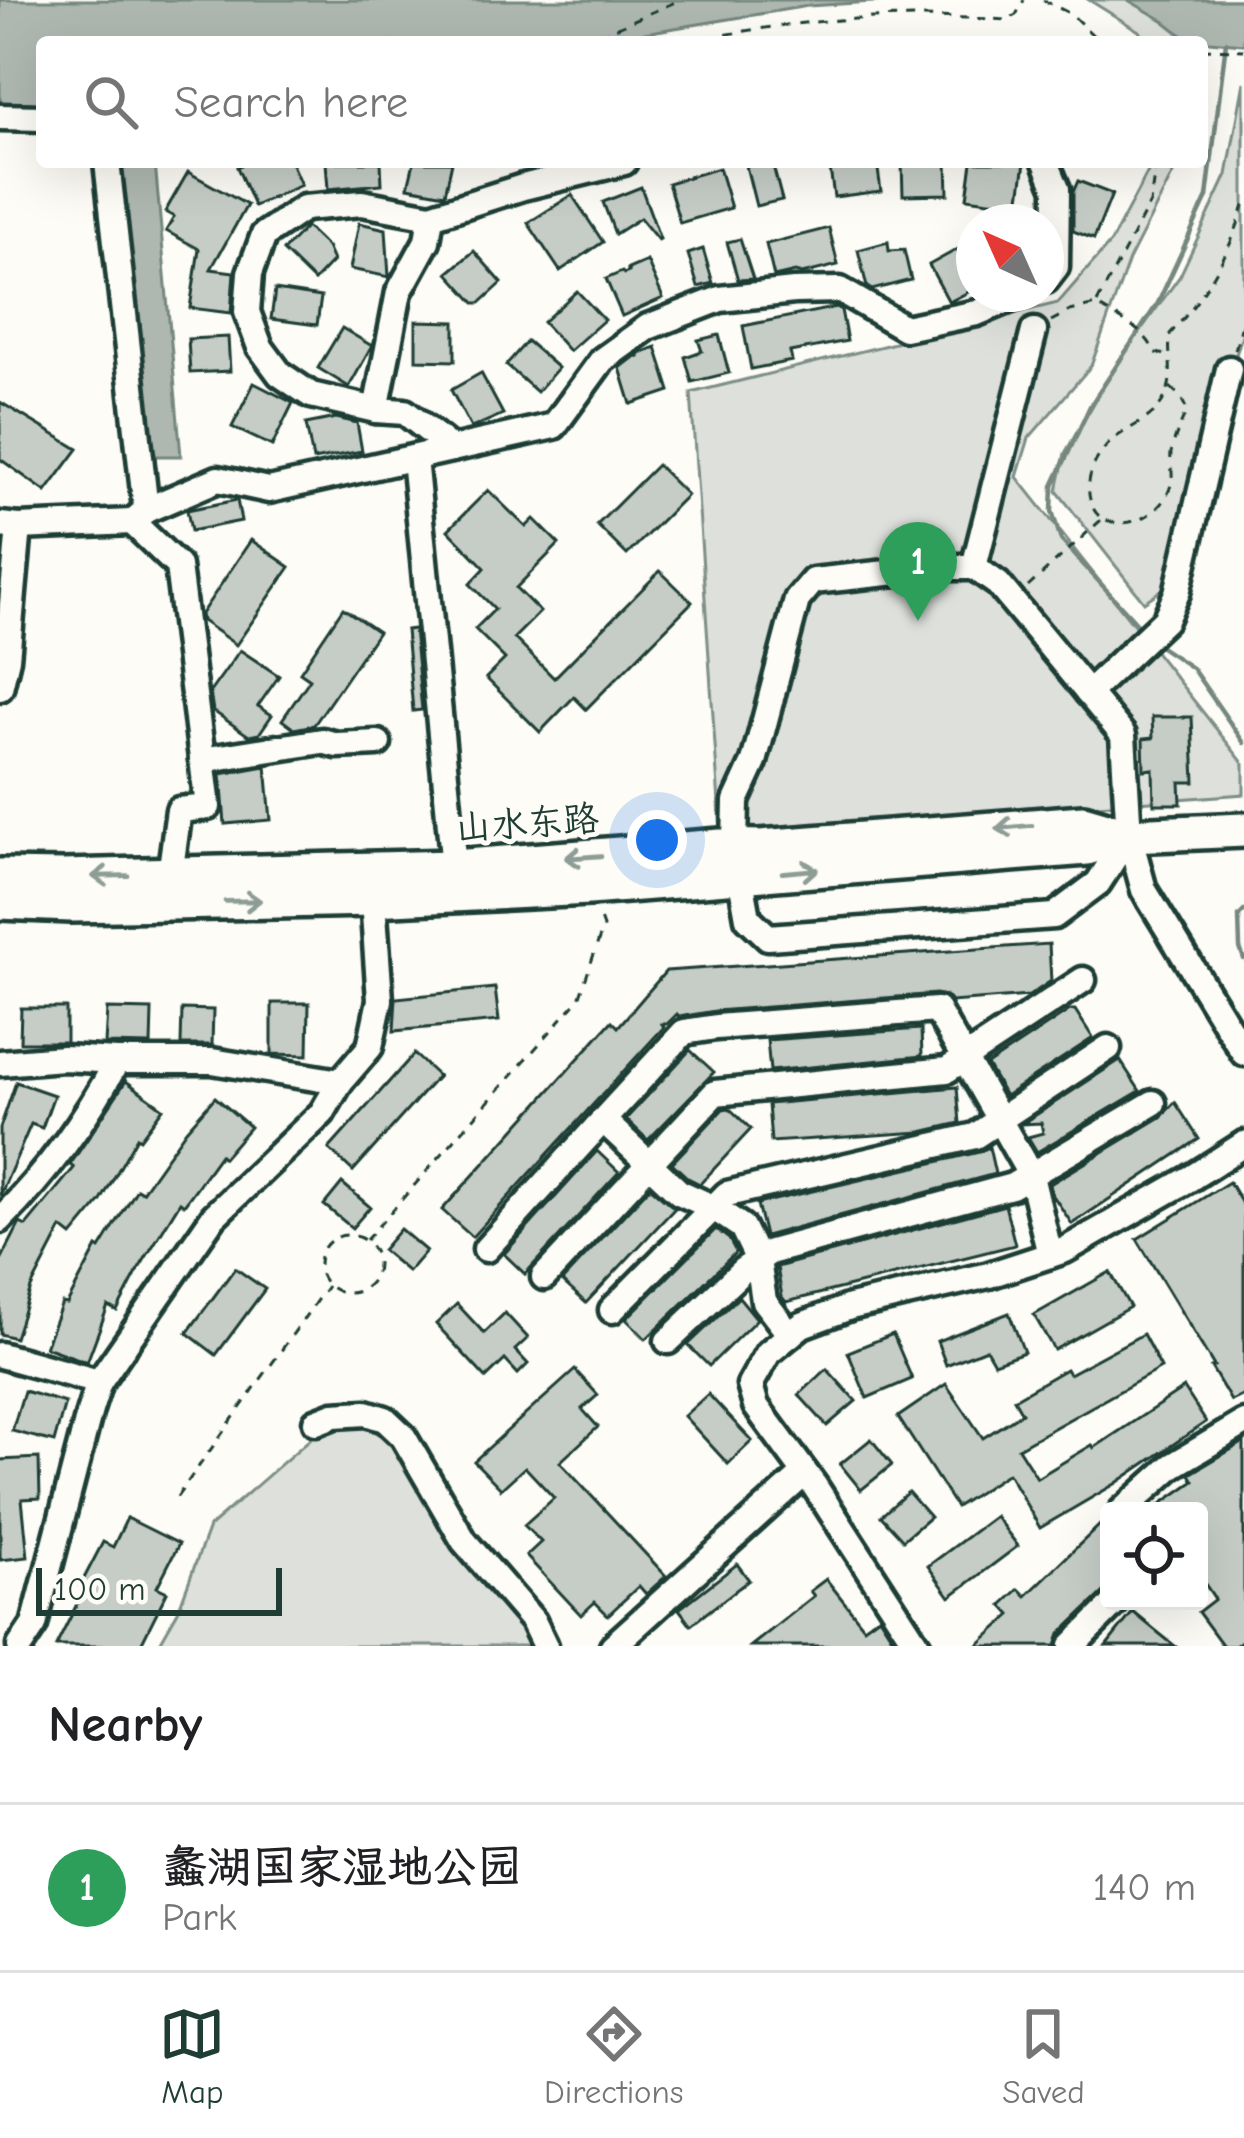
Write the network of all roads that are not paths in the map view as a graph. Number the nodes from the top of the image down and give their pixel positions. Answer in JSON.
{"nodes":[{"id":1,"x":0,"y":117,"type":"edge"},
{"id":2,"x":36,"y":118,"type":"edge"},
{"id":3,"x":108,"y":168,"type":"edge"},
{"id":4,"x":600,"y":168,"type":"edge"},
{"id":5,"x":1048,"y":168,"type":"edge"},
{"id":6,"x":1057,"y":204,"type":"edge"},
{"id":7,"x":430,"y":216,"type":"junction"},
{"id":8,"x":982,"y":312,"type":"edge"},
{"id":9,"x":1034,"y":331,"type":"road end"},
{"id":10,"x":1229,"y":369,"type":"road end"},
{"id":11,"x":376,"y":410,"type":"junction"},
{"id":12,"x":452,"y":449,"type":"junction"},
{"id":13,"x":414,"y":458,"type":"junction"},
{"id":14,"x":139,"y":516,"type":"junction"},
{"id":15,"x":9,"y":526,"type":"edge"},
{"id":16,"x":974,"y":567,"type":"junction"},
{"id":17,"x":0,"y":688,"type":"edge"},
{"id":18,"x":1088,"y":692,"type":"junction"},
{"id":19,"x":378,"y":743,"type":"dead end"},
{"id":20,"x":202,"y":760,"type":"junction"},
{"id":21,"x":1244,"y":830,"type":"edge"},
{"id":22,"x":1129,"y":835,"type":"junction"},
{"id":23,"x":737,"y":861,"type":"junction"},
{"id":24,"x":454,"y":867,"type":"junction"},
{"id":25,"x":170,"y":875,"type":"junction"},
{"id":26,"x":0,"y":876,"type":"edge"},
{"id":27,"x":373,"y":899,"type":"junction"},
{"id":28,"x":0,"y":902,"type":"edge"},
{"id":29,"x":1083,"y":980,"type":"dead end"},
{"id":30,"x":1108,"y":1048,"type":"dead end"},
{"id":31,"x":1244,"y":1053,"type":"edge"},
{"id":32,"x":964,"y":1058,"type":"junction"},
{"id":33,"x":117,"y":1061,"type":"junction"},
{"id":34,"x":0,"y":1063,"type":"edge"},
{"id":35,"x":340,"y":1082,"type":"junction"},
{"id":36,"x":1153,"y":1103,"type":"dead end"},
{"id":37,"x":999,"y":1119,"type":"junction"},
{"id":38,"x":603,"y":1120,"type":"junction"},
{"id":39,"x":1244,"y":1144,"type":"edge"},
{"id":40,"x":649,"y":1164,"type":"junction"},
{"id":41,"x":1031,"y":1176,"type":"junction"},
{"id":42,"x":714,"y":1208,"type":"junction"},
{"id":43,"x":0,"y":1220,"type":"edge"},
{"id":44,"x":486,"y":1249,"type":"dead end"},
{"id":45,"x":1050,"y":1255,"type":"junction"},
{"id":46,"x":758,"y":1260,"type":"junction"},
{"id":47,"x":544,"y":1277,"type":"dead end"},
{"id":48,"x":612,"y":1310,"type":"dead end"},
{"id":49,"x":790,"y":1336,"type":"junction"},
{"id":50,"x":668,"y":1341,"type":"dead end"},
{"id":51,"x":0,"y":1355,"type":"edge"},
{"id":52,"x":100,"y":1382,"type":"junction"},
{"id":53,"x":316,"y":1422,"type":"dead end"},
{"id":54,"x":1244,"y":1423,"type":"edge"},
{"id":55,"x":805,"y":1473,"type":"junction"},
{"id":56,"x":1132,"y":1502,"type":"edge"},
{"id":57,"x":1108,"y":1610,"type":"edge"},
{"id":58,"x":20,"y":1646,"type":"edge"},
{"id":59,"x":545,"y":1646,"type":"edge"},
{"id":60,"x":613,"y":1646,"type":"edge"},
{"id":61,"x":918,"y":1646,"type":"edge"},
{"id":62,"x":1072,"y":1646,"type":"edge"}],
"edges":[{"from":1,"to":2,"type":"street"},
{"from":3,"to":14,"type":"street"},
{"from":4,"to":7,"type":"street"},
{"from":5,"to":6,"type":"street"},
{"from":7,"to":11,"type":"street"},
{"from":7,"to":11,"type":"street"},
{"from":8,"to":12,"type":"street"},
{"from":9,"to":16,"type":"street"},
{"from":10,"to":18,"type":"street"},
{"from":11,"to":12,"type":"street"},
{"from":12,"to":13,"type":"street"},
{"from":13,"to":14,"type":"street"},
{"from":13,"to":24,"type":"street"},
{"from":14,"to":15,"type":"street"},
{"from":14,"to":20,"type":"street"},
{"from":15,"to":17,"type":"street"},
{"from":16,"to":18,"type":"street"},
{"from":16,"to":23,"type":"street"},
{"from":18,"to":22,"type":"street"},
{"from":19,"to":20,"type":"street"},
{"from":20,"to":25,"type":"street"},
{"from":21,"to":22,"type":"highway","name":"山水东路"},
{"from":22,"to":23,"type":"highway","name":"山水东路"},
{"from":22,"to":23,"type":"street"},
{"from":22,"to":31,"type":"street"},
{"from":23,"to":24,"type":"highway","name":"山水东路","one_way":true},
{"from":23,"to":27,"type":"highway","name":"山水东路"},
{"from":24,"to":25,"type":"highway","name":"山水东路"},
{"from":25,"to":26,"type":"highway","name":"山水东路","one_way":true},
{"from":28,"to":27,"type":"highway","name":"山水东路","one_way":true},
{"from":27,"to":35,"type":"street"},
{"from":29,"to":32,"type":"street"},
{"from":30,"to":37,"type":"street"},
{"from":32,"to":37,"type":"street"},
{"from":32,"to":38,"type":"street"},
{"from":32,"to":40,"type":"street"},
{"from":33,"to":34,"type":"street"},
{"from":33,"to":35,"type":"street"},
{"from":33,"to":43,"type":"street"},
{"from":35,"to":52,"type":"street"},
{"from":36,"to":41,"type":"street"},
{"from":37,"to":41,"type":"street"},
{"from":37,"to":42,"type":"street"},
{"from":38,"to":40,"type":"street"},
{"from":38,"to":44,"type":"street"},
{"from":39,"to":45,"type":"street"},
{"from":40,"to":42,"type":"street"},
{"from":40,"to":47,"type":"street"},
{"from":41,"to":45,"type":"street"},
{"from":41,"to":46,"type":"street"},
{"from":42,"to":46,"type":"street"},
{"from":42,"to":48,"type":"street"},
{"from":45,"to":49,"type":"street"},
{"from":46,"to":49,"type":"street"},
{"from":46,"to":50,"type":"street"},
{"from":49,"to":55,"type":"street"},
{"from":51,"to":52,"type":"street"},
{"from":52,"to":58,"type":"street"},
{"from":53,"to":59,"type":"street"},
{"from":54,"to":56,"type":"street"},
{"from":55,"to":60,"type":"street"},
{"from":55,"to":61,"type":"street"},
{"from":57,"to":62,"type":"street"}]}
